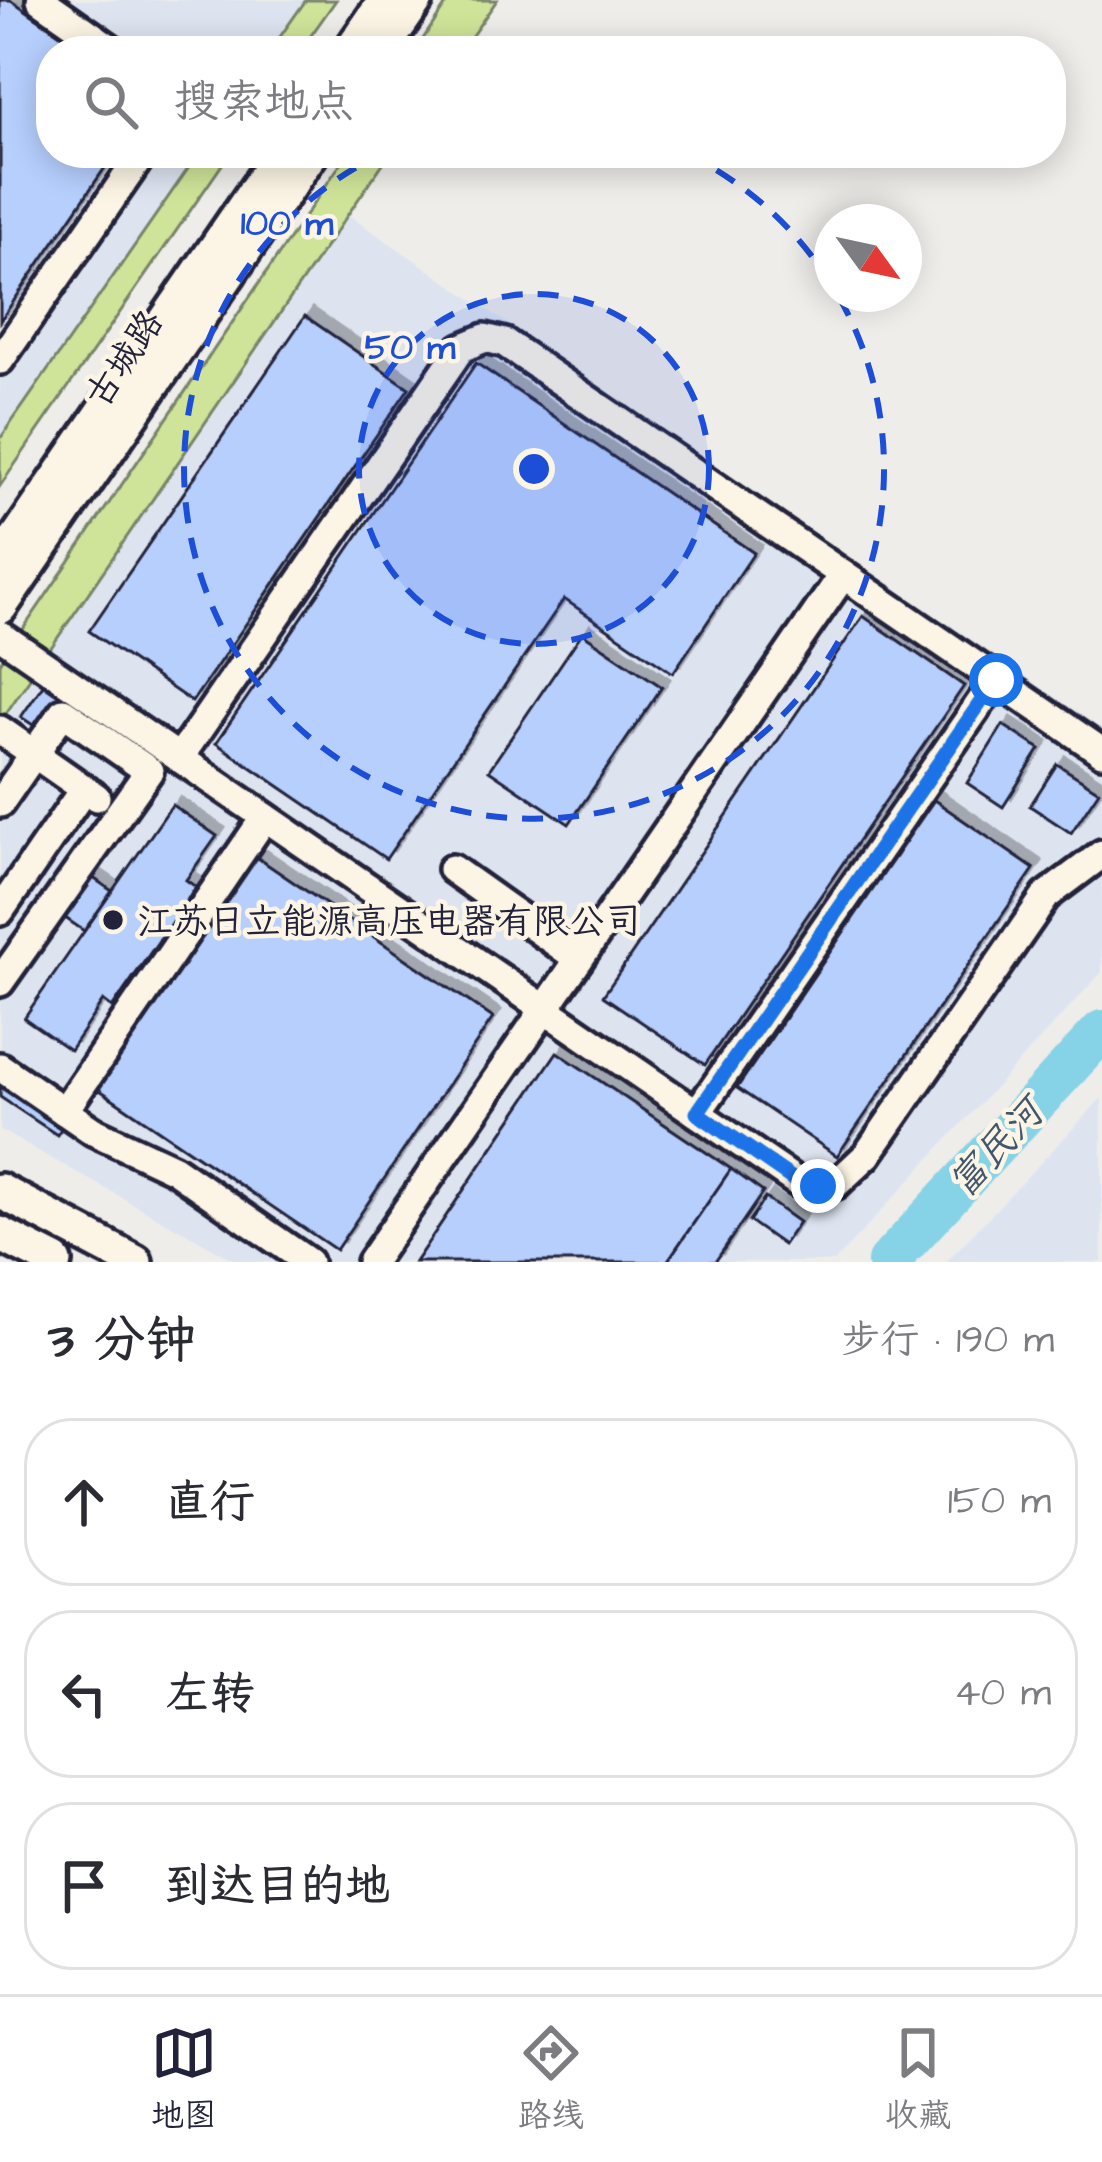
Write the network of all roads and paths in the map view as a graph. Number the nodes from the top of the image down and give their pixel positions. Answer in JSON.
{"nodes":[{"id":1,"x":41,"y":0,"type":"edge"},
{"id":2,"x":386,"y":0,"type":"edge"},
{"id":3,"x":416,"y":0,"type":"edge"},
{"id":4,"x":93,"y":36,"type":"edge"},
{"id":5,"x":361,"y":36,"type":"edge"},
{"id":6,"x":391,"y":36,"type":"edge"},
{"id":7,"x":133,"y":168,"type":"edge"},
{"id":8,"x":271,"y":168,"type":"edge"},
{"id":9,"x":301,"y":168,"type":"edge"},
{"id":10,"x":0,"y":361,"type":"edge"},
{"id":11,"x":0,"y":563,"type":"edge"},
{"id":12,"x":843,"y":575,"type":"junction"},
{"id":13,"x":0,"y":607,"type":"edge"},
{"id":14,"x":0,"y":635,"type":"edge"},
{"id":15,"x":996,"y":680,"type":"junction"},
{"id":16,"x":0,"y":730,"type":"edge"},
{"id":17,"x":1102,"y":752,"type":"edge"},
{"id":18,"x":34,"y":754,"type":"junction"},
{"id":19,"x":179,"y":758,"type":"junction"},
{"id":20,"x":84,"y":789,"type":"junction"},
{"id":21,"x":0,"y":803,"type":"edge"},
{"id":22,"x":119,"y":813,"type":"junction"},
{"id":23,"x":265,"y":817,"type":"junction"},
{"id":24,"x":1102,"y":854,"type":"edge"},
{"id":25,"x":452,"y":869,"type":"dead end"},
{"id":26,"x":0,"y":911,"type":"edge"},
{"id":27,"x":579,"y":959,"type":"junction"},
{"id":28,"x":0,"y":982,"type":"edge"},
{"id":29,"x":545,"y":1009,"type":"junction"},
{"id":30,"x":0,"y":1067,"type":"edge"},
{"id":31,"x":64,"y":1111,"type":"junction"},
{"id":32,"x":697,"y":1113,"type":"junction"},
{"id":33,"x":0,"y":1192,"type":"edge"},
{"id":34,"x":0,"y":1234,"type":"edge"},
{"id":35,"x":55,"y":1262,"type":"edge"},
{"id":36,"x":135,"y":1262,"type":"edge"},
{"id":37,"x":308,"y":1262,"type":"edge"},
{"id":38,"x":371,"y":1262,"type":"edge"}],
"edges":[{"from":1,"to":4,"type":"lane"},
{"from":2,"to":5,"type":"main road"},
{"from":3,"to":6,"type":"main road"},
{"from":7,"to":10,"type":"lane"},
{"from":8,"to":11,"type":"main road","name":"古城路"},
{"from":9,"to":13,"type":"main road","name":"古城路"},
{"from":12,"to":15,"type":"lane"},
{"from":12,"to":19,"type":"lane"},
{"from":12,"to":27,"type":"lane"},
{"from":14,"to":19,"type":"lane"},
{"from":15,"to":17,"type":"lane"},
{"from":15,"to":32,"type":"lane"},
{"from":16,"to":18,"type":"lane"},
{"from":18,"to":20,"type":"lane"},
{"from":18,"to":21,"type":"lane"},
{"from":18,"to":22,"type":"lane"},
{"from":19,"to":23,"type":"lane"},
{"from":20,"to":22,"type":"lane"},
{"from":20,"to":26,"type":"lane"},
{"from":22,"to":28,"type":"lane"},
{"from":23,"to":29,"type":"lane"},
{"from":23,"to":31,"type":"lane"},
{"from":24,"to":32,"type":"lane"},
{"from":25,"to":27,"type":"lane"},
{"from":27,"to":29,"type":"lane"},
{"from":29,"to":32,"type":"lane"},
{"from":29,"to":38,"type":"lane"},
{"from":30,"to":31,"type":"lane"},
{"from":31,"to":37,"type":"lane"},
{"from":33,"to":36,"type":"main road"},
{"from":34,"to":35,"type":"main road"}]}
